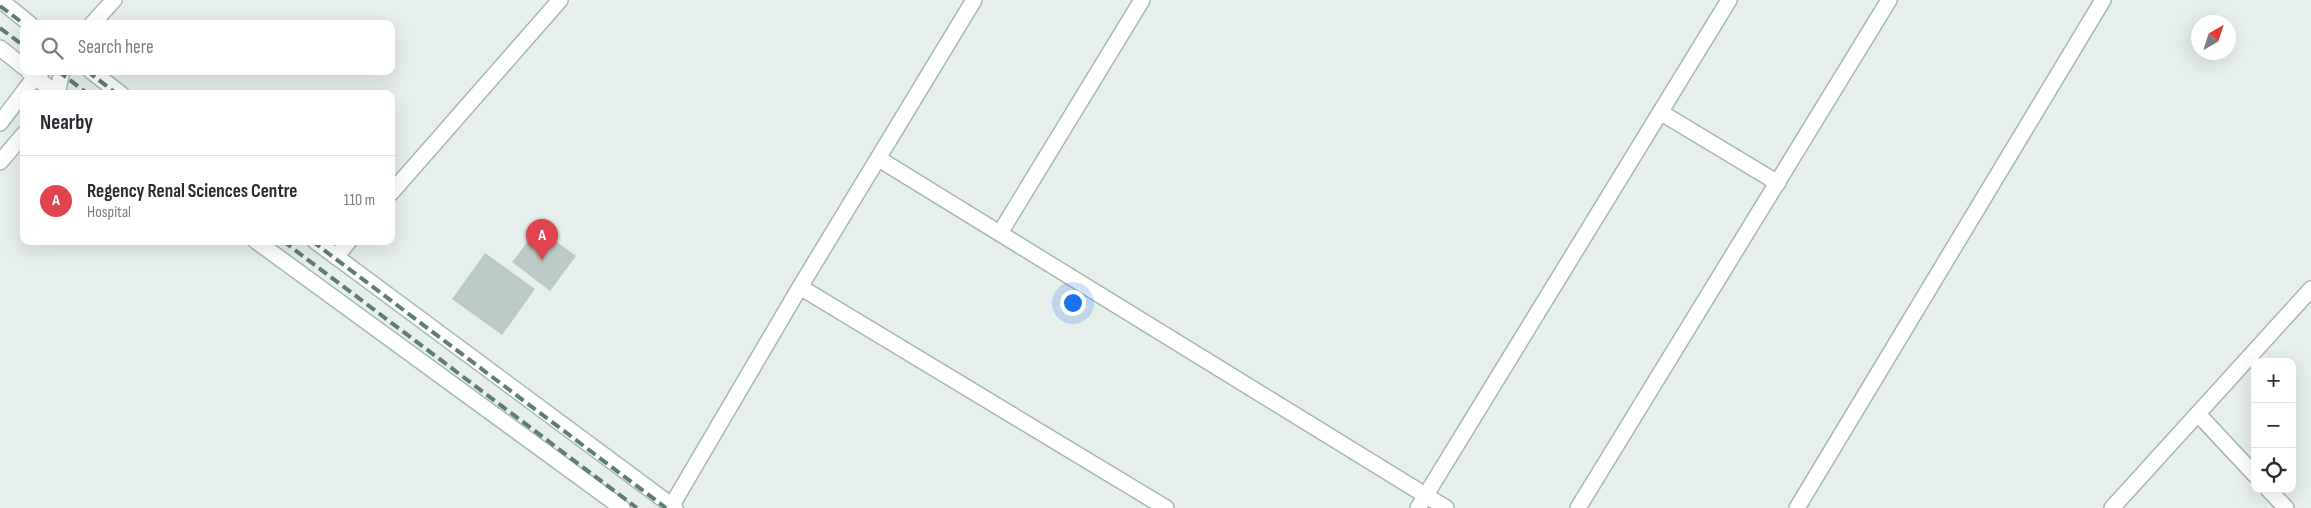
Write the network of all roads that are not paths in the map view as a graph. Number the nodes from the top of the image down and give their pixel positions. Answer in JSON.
{"nodes":[{"id":1,"x":0,"y":0,"type":"edge"},
{"id":2,"x":114,"y":0,"type":"edge"},
{"id":3,"x":560,"y":0,"type":"edge"},
{"id":4,"x":974,"y":0,"type":"edge"},
{"id":5,"x":1142,"y":0,"type":"edge"},
{"id":6,"x":1729,"y":0,"type":"edge"},
{"id":7,"x":1889,"y":0,"type":"edge"},
{"id":8,"x":2104,"y":0,"type":"edge"},
{"id":9,"x":25,"y":20,"type":"edge"},
{"id":10,"x":96,"y":20,"type":"edge"},
{"id":11,"x":0,"y":48,"type":"edge"},
{"id":12,"x":20,"y":63,"type":"edge"},
{"id":13,"x":30,"y":75,"type":"edge"},
{"id":14,"x":35,"y":75,"type":"edge"},
{"id":15,"x":61,"y":75,"type":"edge"},
{"id":16,"x":97,"y":75,"type":"edge"},
{"id":17,"x":21,"y":90,"type":"edge"},
{"id":18,"x":52,"y":90,"type":"edge"},
{"id":19,"x":58,"y":90,"type":"edge"},
{"id":20,"x":116,"y":90,"type":"edge"},
{"id":21,"x":20,"y":91,"type":"edge"},
{"id":22,"x":1660,"y":112,"type":"junction"},
{"id":23,"x":0,"y":123,"type":"edge"},
{"id":24,"x":20,"y":139,"type":"edge"},
{"id":25,"x":879,"y":159,"type":"junction"},
{"id":26,"x":0,"y":162,"type":"edge"},
{"id":27,"x":1778,"y":182,"type":"junction"},
{"id":28,"x":395,"y":188,"type":"edge"},
{"id":29,"x":1000,"y":233,"type":"junction"},
{"id":30,"x":261,"y":245,"type":"edge"},
{"id":31,"x":321,"y":245,"type":"edge"},
{"id":32,"x":346,"y":245,"type":"edge"},
{"id":33,"x":336,"y":256,"type":"junction"},
{"id":34,"x":800,"y":287,"type":"junction"},
{"id":35,"x":2311,"y":289,"type":"edge"},
{"id":36,"x":2198,"y":414,"type":"junction"},
{"id":37,"x":2251,"y":471,"type":"edge"},
{"id":38,"x":2272,"y":493,"type":"edge"},
{"id":39,"x":1422,"y":502,"type":"edge"},
{"id":40,"x":674,"y":507,"type":"edge"},
{"id":41,"x":622,"y":508,"type":"edge"},
{"id":42,"x":1166,"y":508,"type":"edge"},
{"id":43,"x":1446,"y":508,"type":"edge"},
{"id":44,"x":1578,"y":508,"type":"edge"},
{"id":45,"x":1797,"y":508,"type":"edge"},
{"id":46,"x":2112,"y":508,"type":"edge"},
{"id":47,"x":2286,"y":508,"type":"edge"}],
"edges":[{"from":1,"to":9,"type":"street"},
{"from":2,"to":10,"type":"street"},
{"from":3,"to":28,"type":"street"},
{"from":4,"to":25,"type":"street"},
{"from":5,"to":29,"type":"street"},
{"from":6,"to":22,"type":"street"},
{"from":7,"to":27,"type":"street"},
{"from":8,"to":45,"type":"street"},
{"from":11,"to":12,"type":"street"},
{"from":13,"to":17,"type":"street"},
{"from":14,"to":18,"type":"street"},
{"from":15,"to":19,"type":"street"},
{"from":16,"to":20,"type":"street"},
{"from":21,"to":23,"type":"street"},
{"from":22,"to":27,"type":"street"},
{"from":22,"to":39,"type":"street"},
{"from":24,"to":26,"type":"street"},
{"from":25,"to":29,"type":"street"},
{"from":25,"to":34,"type":"street"},
{"from":27,"to":44,"type":"street"},
{"from":29,"to":39,"type":"street"},
{"from":30,"to":41,"type":"street"},
{"from":31,"to":33,"type":"street"},
{"from":32,"to":33,"type":"street"},
{"from":33,"to":40,"type":"street"},
{"from":34,"to":40,"type":"street"},
{"from":34,"to":42,"type":"street"},
{"from":35,"to":36,"type":"street"},
{"from":36,"to":37,"type":"street"},
{"from":36,"to":46,"type":"street"},
{"from":38,"to":47,"type":"street"},
{"from":39,"to":43,"type":"street"}]}
